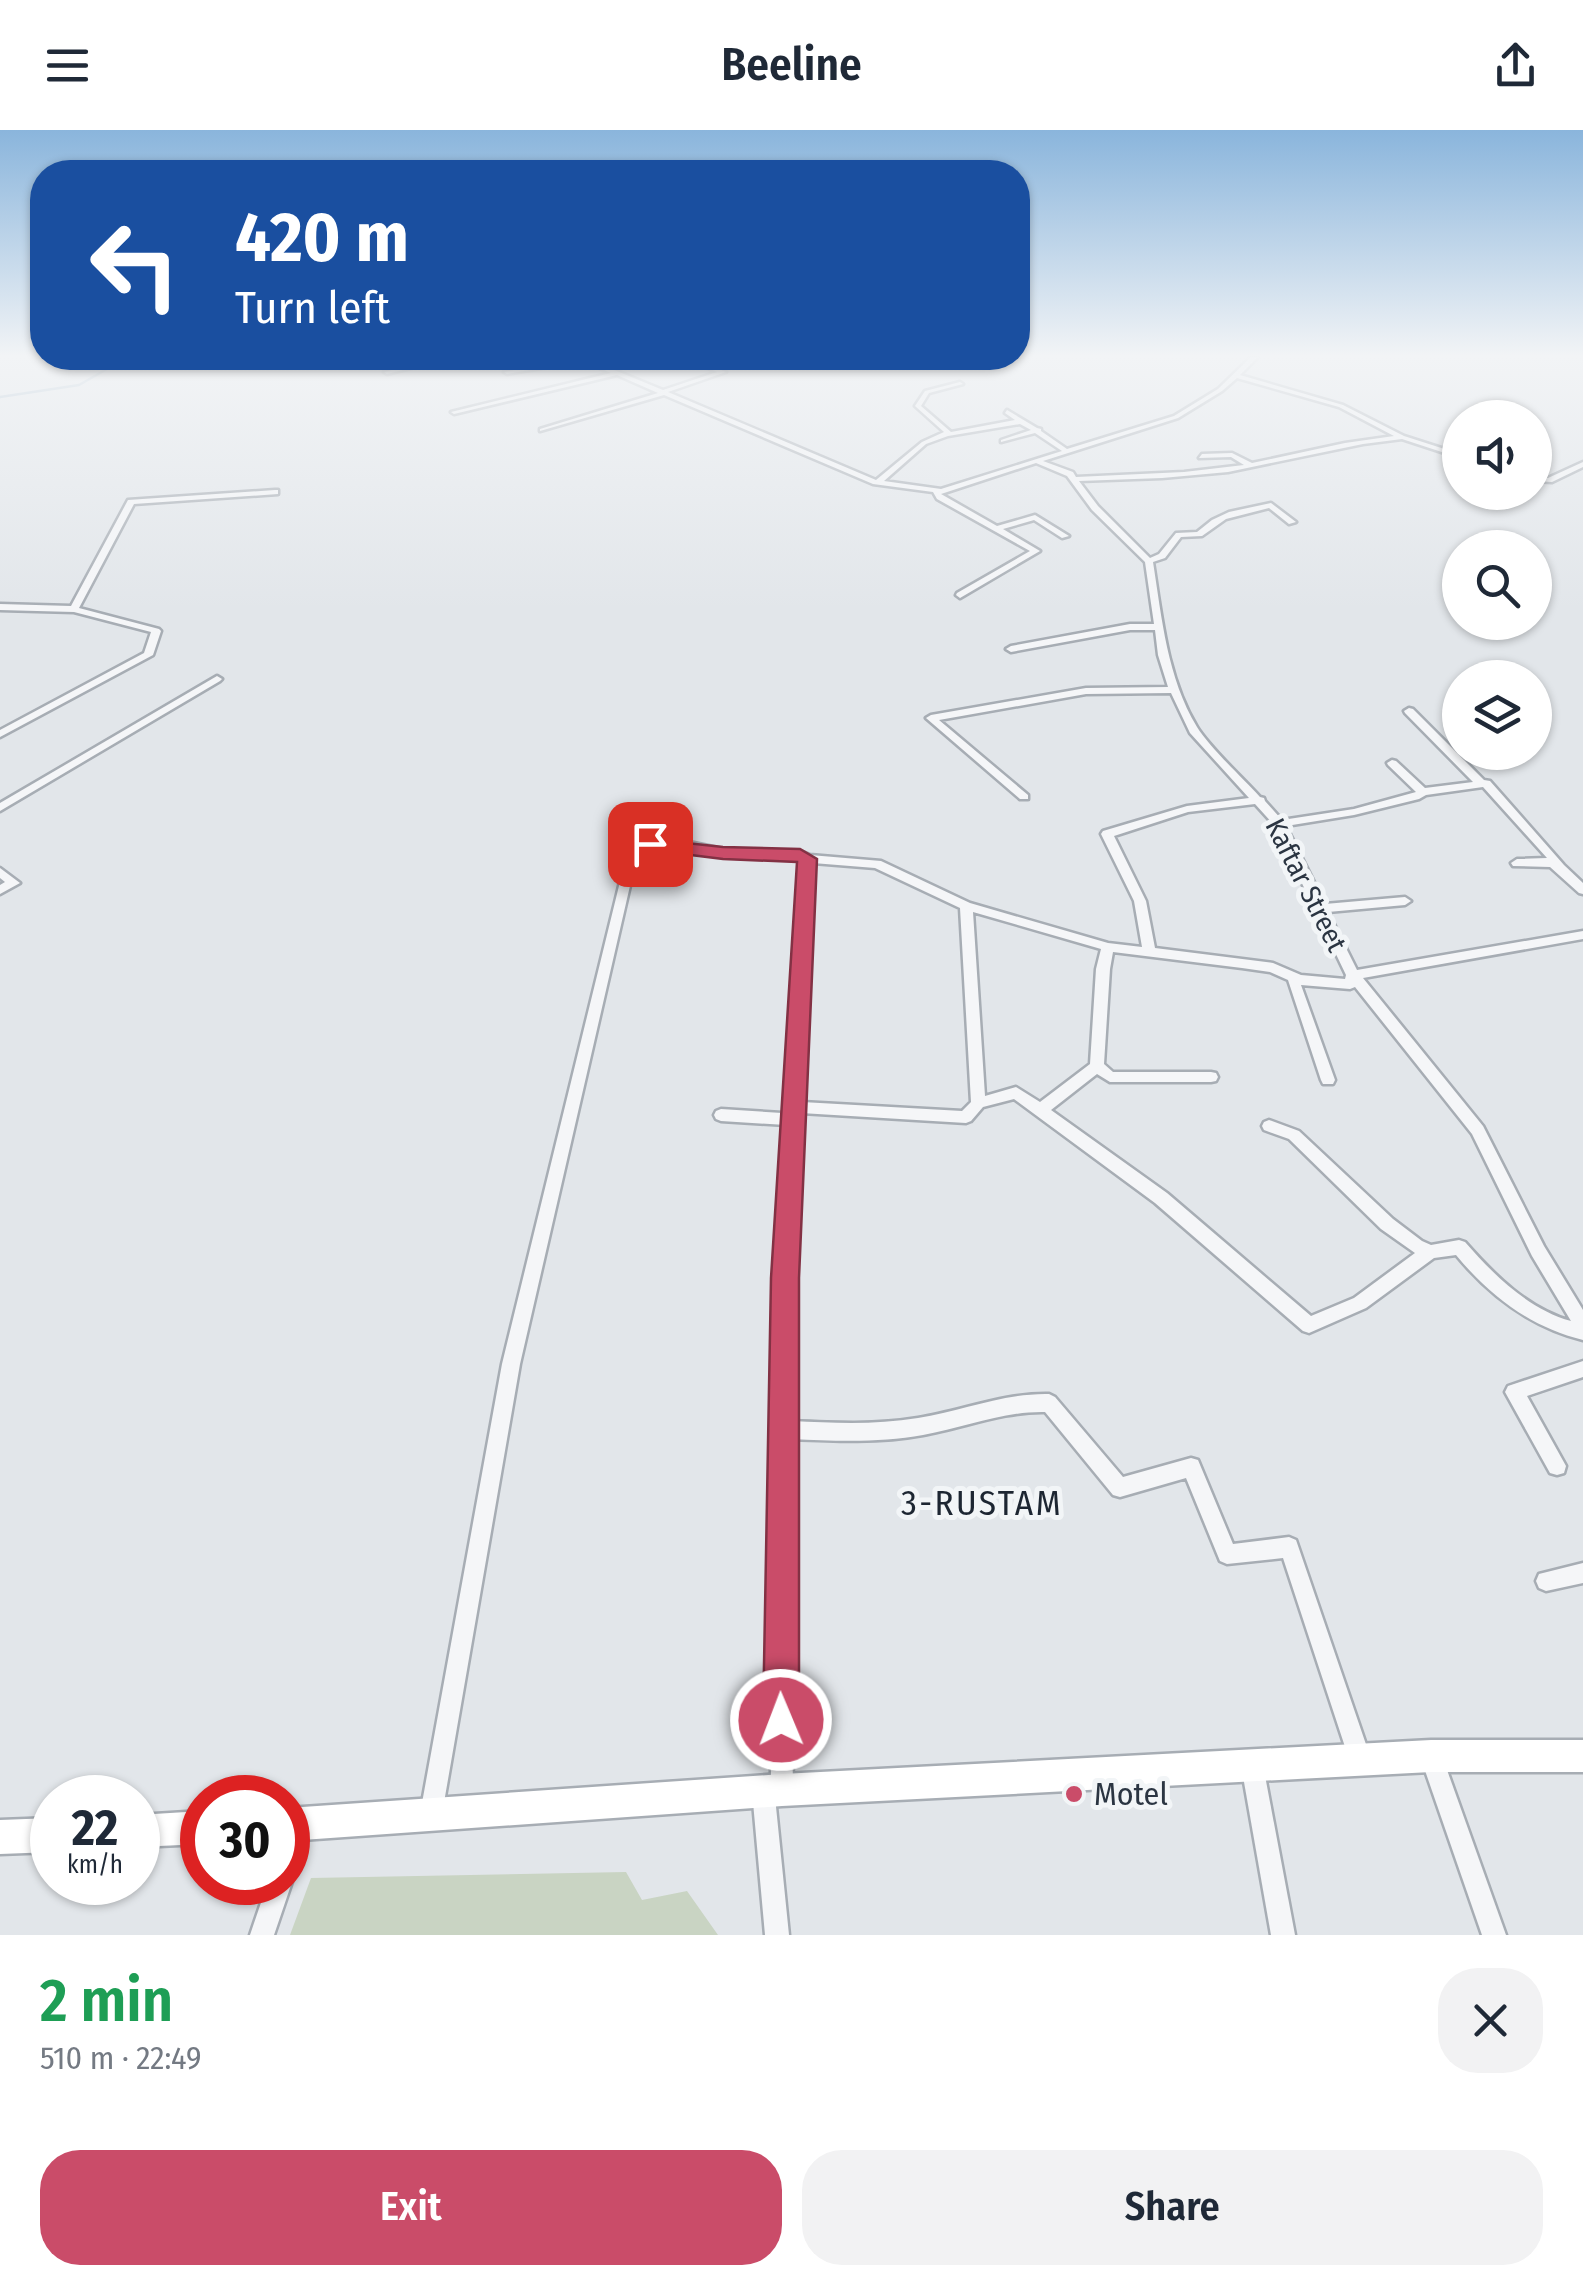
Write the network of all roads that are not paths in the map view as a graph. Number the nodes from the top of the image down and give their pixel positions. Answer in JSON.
{"nodes":[{"id":1,"x":781,"y":441,"type":"edge"},
{"id":2,"x":928,"y":441,"type":"edge"},
{"id":3,"x":1054,"y":441,"type":"edge"},
{"id":4,"x":1091,"y":441,"type":"edge"},
{"id":5,"x":1368,"y":441,"type":"edge"},
{"id":6,"x":1412,"y":441,"type":"edge"},
{"id":7,"x":1064,"y":449,"type":"junction"},
{"id":8,"x":1442,"y":450,"type":"edge"},
{"id":9,"x":1202,"y":456,"type":"dead end"},
{"id":10,"x":1036,"y":461,"type":"junction"},
{"id":11,"x":1583,"y":464,"type":"edge"},
{"id":12,"x":1251,"y":466,"type":"junction"},
{"id":13,"x":1567,"y":471,"type":"junction"},
{"id":14,"x":1583,"y":476,"type":"edge"},
{"id":15,"x":1552,"y":478,"type":"edge"},
{"id":16,"x":1073,"y":479,"type":"junction"},
{"id":17,"x":878,"y":482,"type":"junction"},
{"id":18,"x":940,"y":491,"type":"junction"},
{"id":19,"x":275,"y":492,"type":"dead end"},
{"id":20,"x":1292,"y":522,"type":"dead end"},
{"id":21,"x":998,"y":528,"type":"junction"},
{"id":22,"x":1065,"y":536,"type":"dead end"},
{"id":23,"x":1148,"y":561,"type":"junction"},
{"id":24,"x":960,"y":595,"type":"dead end"},
{"id":25,"x":0,"y":607,"type":"edge"},
{"id":26,"x":74,"y":609,"type":"junction"},
{"id":27,"x":1156,"y":627,"type":"junction"},
{"id":28,"x":1011,"y":648,"type":"dead end"},
{"id":29,"x":217,"y":679,"type":"dead end"},
{"id":30,"x":1174,"y":690,"type":"junction"},
{"id":31,"x":1410,"y":710,"type":"dead end"},
{"id":32,"x":0,"y":723,"type":"edge"},
{"id":33,"x":12,"y":728,"type":"junction"},
{"id":34,"x":0,"y":734,"type":"edge"},
{"id":35,"x":1392,"y":763,"type":"dead end"},
{"id":36,"x":1479,"y":782,"type":"junction"},
{"id":37,"x":1423,"y":792,"type":"junction"},
{"id":38,"x":1024,"y":797,"type":"dead end"},
{"id":39,"x":1260,"y":800,"type":"junction"},
{"id":40,"x":0,"y":808,"type":"edge"},
{"id":41,"x":1279,"y":824,"type":"junction"},
{"id":42,"x":807,"y":859,"type":"junction"},
{"id":43,"x":1517,"y":863,"type":"dead end"},
{"id":44,"x":1559,"y":864,"type":"junction"},
{"id":45,"x":0,"y":872,"type":"edge"},
{"id":46,"x":0,"y":890,"type":"edge"},
{"id":47,"x":1583,"y":890,"type":"edge"},
{"id":48,"x":1404,"y":901,"type":"dead end"},
{"id":49,"x":966,"y":906,"type":"junction"},
{"id":50,"x":1319,"y":910,"type":"junction"},
{"id":51,"x":1583,"y":936,"type":"edge"},
{"id":52,"x":1108,"y":947,"type":"junction"},
{"id":53,"x":1149,"y":951,"type":"junction"},
{"id":54,"x":1353,"y":975,"type":"junction"},
{"id":55,"x":1298,"y":980,"type":"junction"},
{"id":56,"x":1097,"y":1066,"type":"junction"},
{"id":57,"x":1210,"y":1077,"type":"dead end"},
{"id":58,"x":1328,"y":1080,"type":"dead end"},
{"id":59,"x":978,"y":1103,"type":"junction"},
{"id":60,"x":794,"y":1107,"type":"junction"},
{"id":61,"x":1039,"y":1110,"type":"junction"},
{"id":62,"x":721,"y":1115,"type":"dead end"},
{"id":63,"x":1268,"y":1126,"type":"dead end"},
{"id":64,"x":1430,"y":1252,"type":"junction"},
{"id":65,"x":1583,"y":1328,"type":"edge"},
{"id":66,"x":1583,"y":1368,"type":"edge"},
{"id":67,"x":782,"y":1430,"type":"junction"},
{"id":68,"x":1556,"y":1466,"type":"dead end"},
{"id":69,"x":1583,"y":1574,"type":"edge"},
{"id":70,"x":1546,"y":1581,"type":"dead end"},
{"id":71,"x":1431,"y":1756,"type":"junction"},
{"id":72,"x":1583,"y":1756,"type":"edge"},
{"id":73,"x":1360,"y":1759,"type":"junction"},
{"id":74,"x":1252,"y":1765,"type":"junction"},
{"id":75,"x":773,"y":1790,"type":"junction"},
{"id":76,"x":431,"y":1814,"type":"junction"},
{"id":77,"x":310,"y":1823,"type":"edge"},
{"id":78,"x":30,"y":1836,"type":"edge"},
{"id":79,"x":0,"y":1837,"type":"edge"},
{"id":80,"x":272,"y":1905,"type":"edge"},
{"id":81,"x":262,"y":1935,"type":"edge"},
{"id":82,"x":777,"y":1935,"type":"edge"},
{"id":83,"x":1283,"y":1935,"type":"edge"},
{"id":84,"x":1494,"y":1935,"type":"edge"}],
"edges":[{"from":1,"to":17,"type":"street"},
{"from":2,"to":17,"type":"street"},
{"from":3,"to":7,"type":"street"},
{"from":4,"to":7,"type":"street"},
{"from":5,"to":12,"type":"street"},
{"from":6,"to":8,"type":"street"},
{"from":7,"to":10,"type":"street"},
{"from":9,"to":12,"type":"street"},
{"from":10,"to":16,"type":"street"},
{"from":10,"to":18,"type":"street"},
{"from":11,"to":13,"type":"street"},
{"from":12,"to":16,"type":"street"},
{"from":13,"to":14,"type":"street"},
{"from":13,"to":15,"type":"street"},
{"from":16,"to":23,"type":"street"},
{"from":17,"to":18,"type":"street"},
{"from":18,"to":21,"type":"street"},
{"from":19,"to":26,"type":"street"},
{"from":20,"to":23,"type":"street"},
{"from":21,"to":22,"type":"street"},
{"from":21,"to":24,"type":"street"},
{"from":23,"to":27,"type":"street","name":"Kaftar Street"},
{"from":25,"to":26,"type":"street"},
{"from":26,"to":33,"type":"street"},
{"from":27,"to":28,"type":"street"},
{"from":27,"to":30,"type":"street","name":"Kaftar Street"},
{"from":29,"to":40,"type":"street"},
{"from":30,"to":38,"type":"street"},
{"from":30,"to":39,"type":"street","name":"Kaftar Street"},
{"from":31,"to":36,"type":"street"},
{"from":32,"to":33,"type":"street"},
{"from":33,"to":34,"type":"street"},
{"from":35,"to":37,"type":"street"},
{"from":36,"to":37,"type":"street"},
{"from":36,"to":44,"type":"street"},
{"from":37,"to":41,"type":"street"},
{"from":39,"to":41,"type":"street","name":"Kaftar Street"},
{"from":39,"to":53,"type":"street"},
{"from":41,"to":50,"type":"street","name":"Kaftar Street"},
{"from":42,"to":49,"type":"street"},
{"from":42,"to":60,"type":"street"},
{"from":42,"to":76,"type":"street"},
{"from":43,"to":44,"type":"street"},
{"from":44,"to":47,"type":"street"},
{"from":45,"to":46,"type":"street"},
{"from":48,"to":50,"type":"street"},
{"from":49,"to":52,"type":"street"},
{"from":49,"to":59,"type":"street"},
{"from":50,"to":54,"type":"street","name":"Kaftar Street"},
{"from":51,"to":54,"type":"street"},
{"from":52,"to":53,"type":"street"},
{"from":52,"to":56,"type":"street"},
{"from":53,"to":55,"type":"street"},
{"from":54,"to":55,"type":"street"},
{"from":54,"to":65,"type":"street","name":"Kaftar Street"},
{"from":55,"to":58,"type":"street"},
{"from":56,"to":57,"type":"street"},
{"from":56,"to":61,"type":"street"},
{"from":59,"to":60,"type":"street"},
{"from":59,"to":61,"type":"street"},
{"from":60,"to":62,"type":"street"},
{"from":60,"to":67,"type":"street"},
{"from":61,"to":64,"type":"street"},
{"from":63,"to":64,"type":"street"},
{"from":64,"to":65,"type":"street"},
{"from":66,"to":68,"type":"street"},
{"from":67,"to":73,"type":"street"},
{"from":67,"to":75,"type":"street"},
{"from":69,"to":70,"type":"street"},
{"from":71,"to":72,"type":"main road"},
{"from":71,"to":73,"type":"main road"},
{"from":71,"to":84,"type":"street"},
{"from":73,"to":74,"type":"main road"},
{"from":74,"to":75,"type":"main road"},
{"from":74,"to":83,"type":"street"},
{"from":75,"to":76,"type":"main road"},
{"from":75,"to":82,"type":"street"},
{"from":76,"to":77,"type":"main road"},
{"from":78,"to":79,"type":"main road"},
{"from":80,"to":81,"type":"street"}]}
